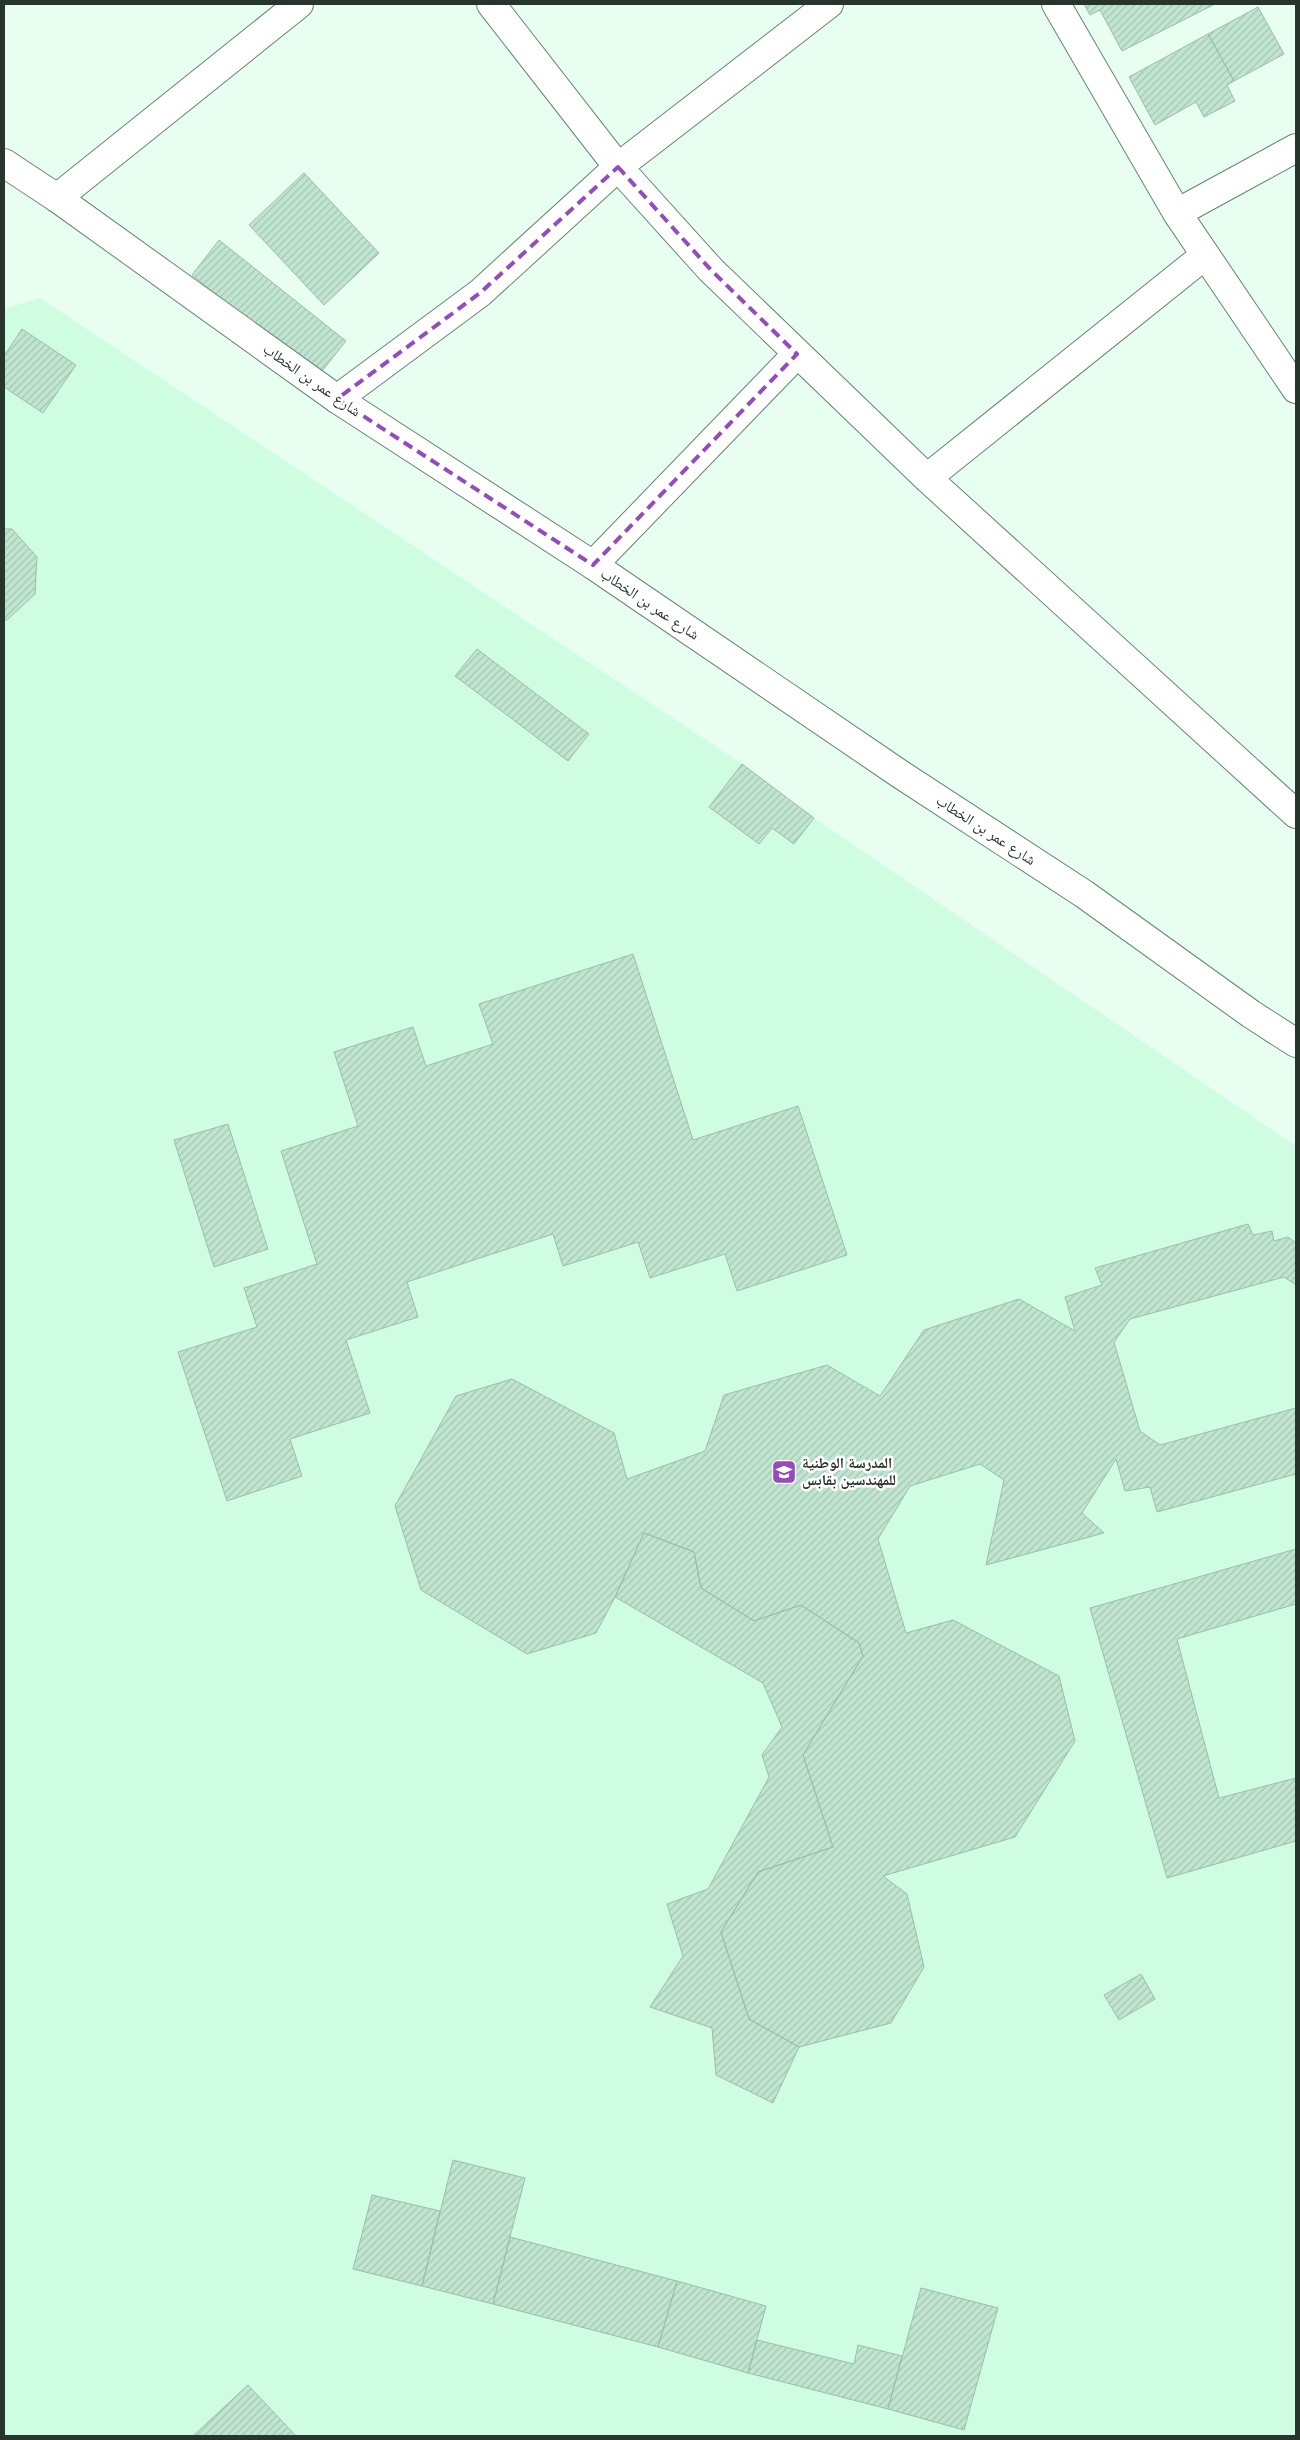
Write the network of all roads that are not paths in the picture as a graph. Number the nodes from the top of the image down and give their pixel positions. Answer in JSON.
{"nodes":[{"id":1,"x":299,"y":4,"type":"edge"},
{"id":2,"x":491,"y":4,"type":"edge"},
{"id":3,"x":829,"y":4,"type":"edge"},
{"id":4,"x":1056,"y":4,"type":"edge"},
{"id":5,"x":1296,"y":148,"type":"edge"},
{"id":6,"x":4,"y":163,"type":"edge"},
{"id":7,"x":618,"y":167,"type":"junction"},
{"id":8,"x":57,"y":198,"type":"junction"},
{"id":9,"x":1177,"y":213,"type":"junction"},
{"id":10,"x":1204,"y":256,"type":"junction"},
{"id":11,"x":796,"y":354,"type":"junction"},
{"id":12,"x":1296,"y":389,"type":"edge"},
{"id":13,"x":337,"y":399,"type":"junction"},
{"id":14,"x":927,"y":478,"type":"junction"},
{"id":15,"x":593,"y":565,"type":"junction"},
{"id":16,"x":1296,"y":814,"type":"edge"},
{"id":17,"x":1296,"y":1043,"type":"edge"}],
"edges":[{"from":1,"to":8,"type":"street"},
{"from":2,"to":7,"type":"street"},
{"from":3,"to":7,"type":"street"},
{"from":4,"to":9,"type":"street"},
{"from":5,"to":9,"type":"street"},
{"from":6,"to":8,"type":"street","name":"شارع عمر بن الخطاب"},
{"from":7,"to":11,"type":"street"},
{"from":7,"to":13,"type":"street"},
{"from":8,"to":13,"type":"street","name":"شارع عمر بن الخطاب"},
{"from":9,"to":10,"type":"street"},
{"from":10,"to":12,"type":"street"},
{"from":10,"to":14,"type":"street"},
{"from":11,"to":14,"type":"street"},
{"from":11,"to":15,"type":"street"},
{"from":13,"to":15,"type":"street","name":"شارع عمر بن الخطاب"},
{"from":14,"to":16,"type":"street"},
{"from":15,"to":17,"type":"street","name":"شارع عمر بن الخطاب"}]}
